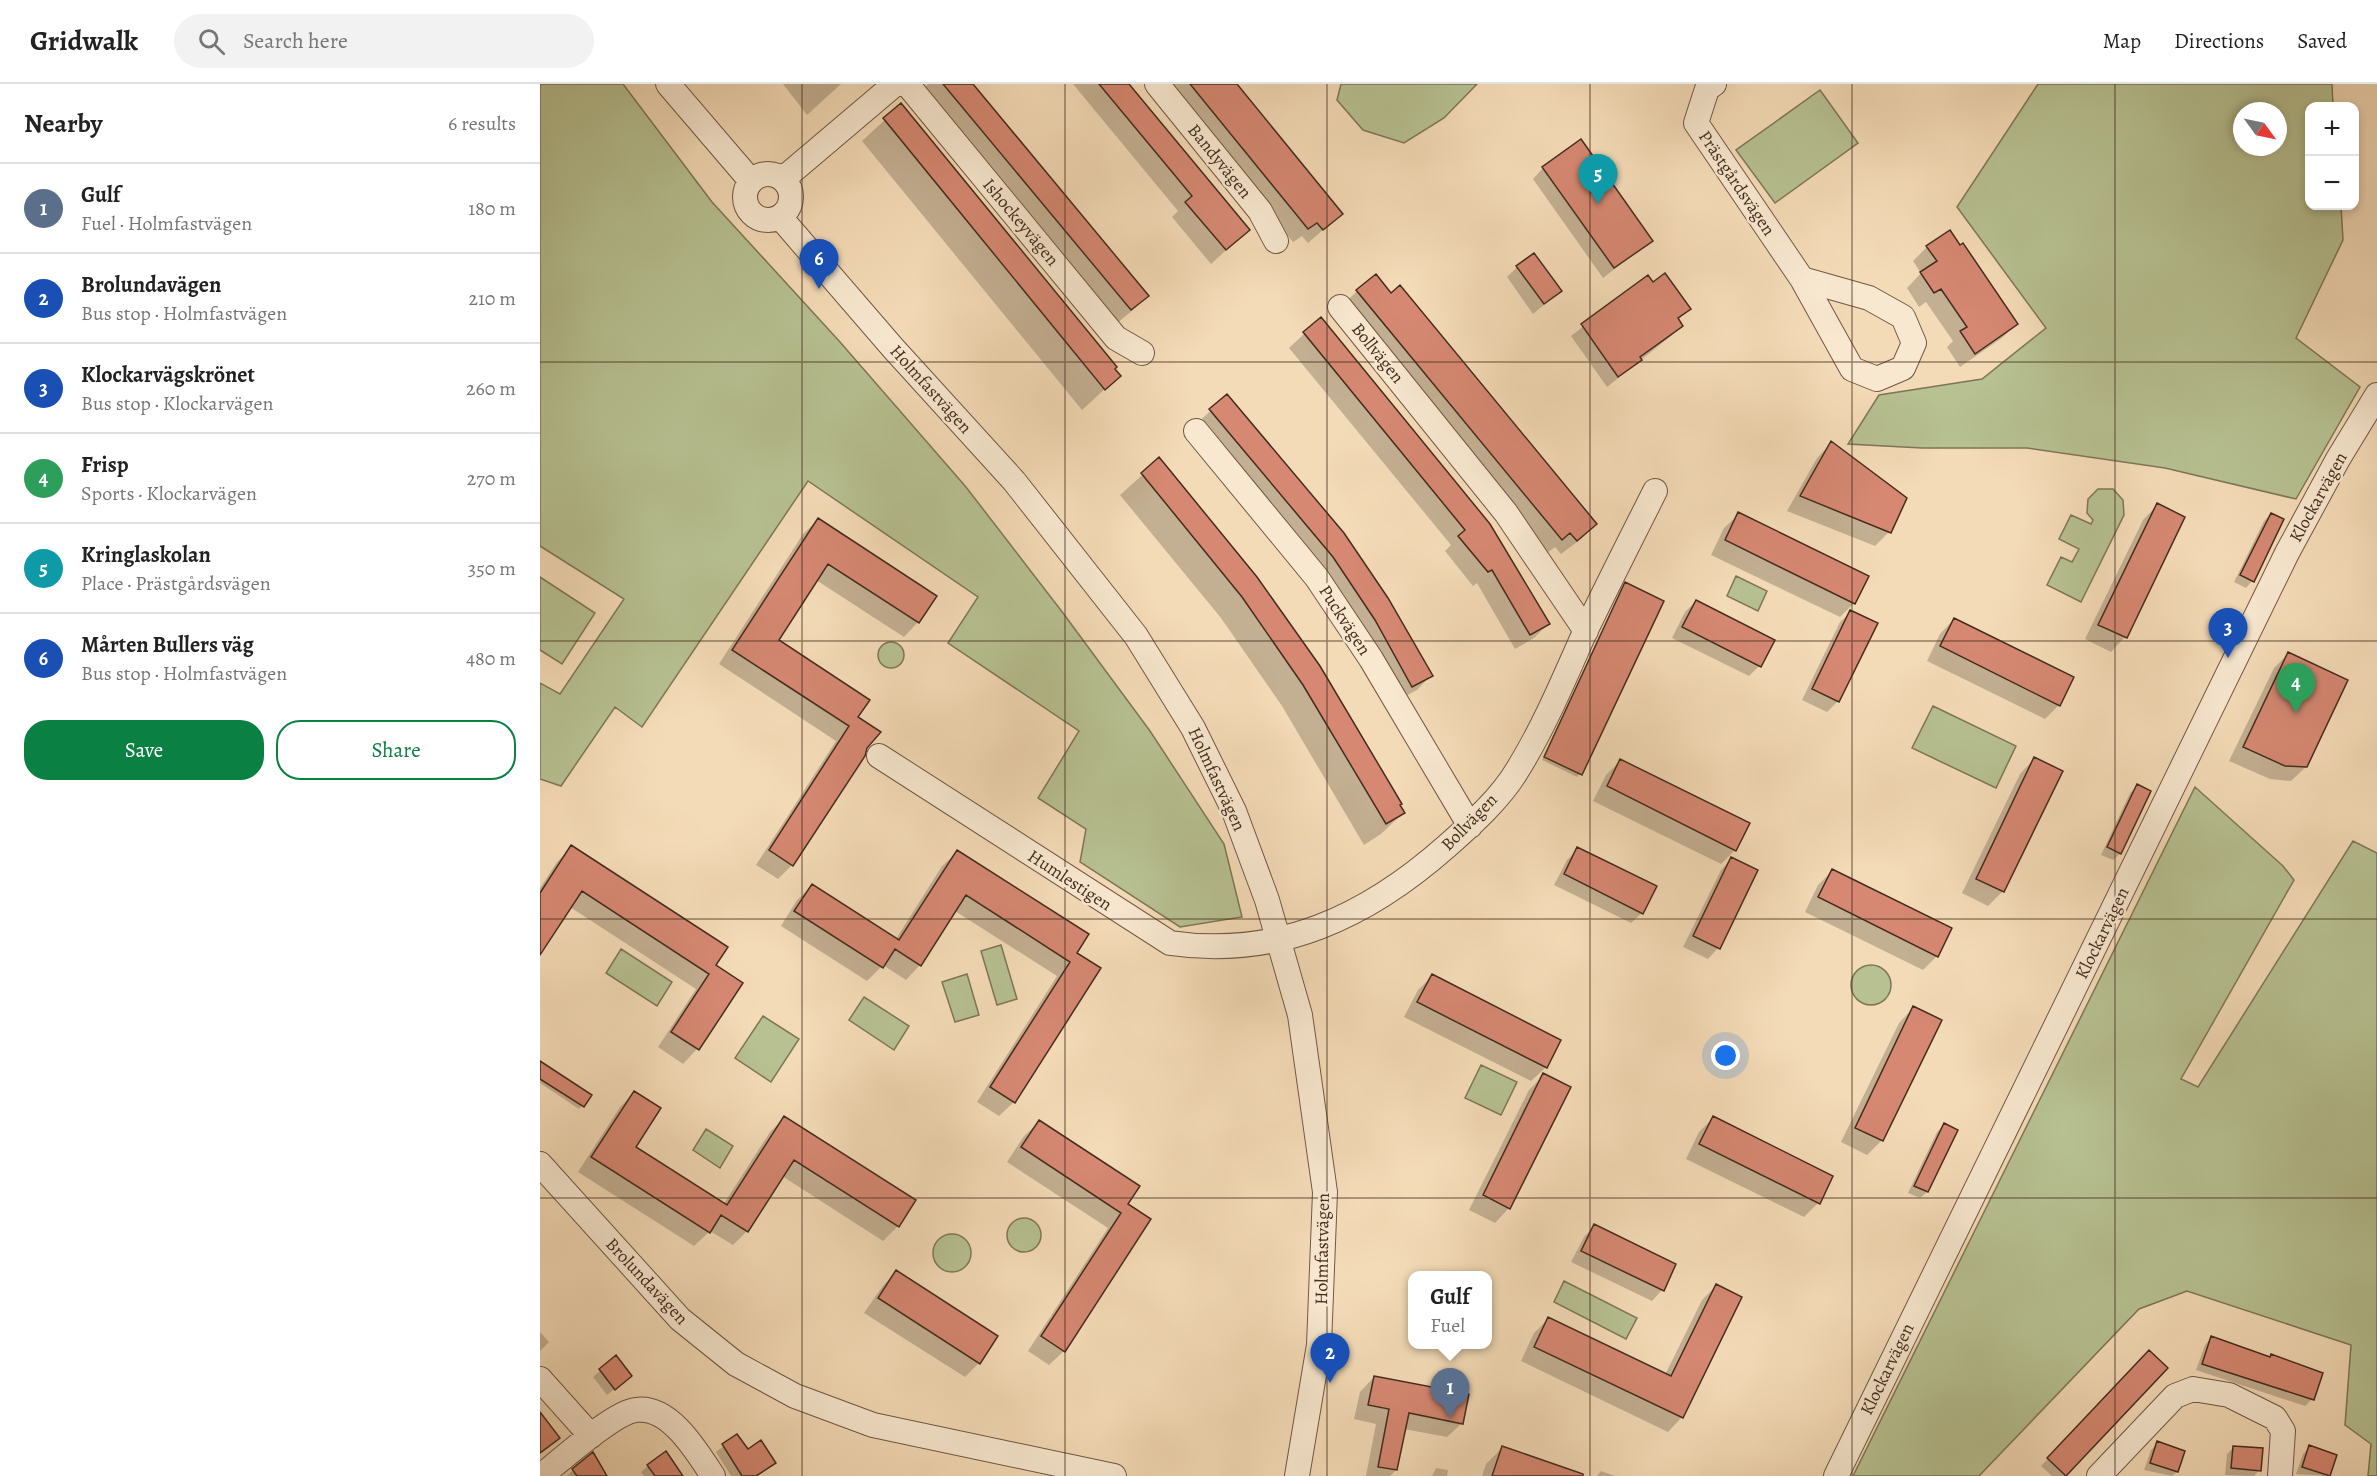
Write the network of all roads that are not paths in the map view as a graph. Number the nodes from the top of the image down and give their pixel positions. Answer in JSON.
{"nodes":[{"id":1,"x":668,"y":84,"type":"edge"},
{"id":2,"x":894,"y":84,"type":"edge"},
{"id":3,"x":907,"y":84,"type":"edge"},
{"id":4,"x":1157,"y":84,"type":"edge"},
{"id":5,"x":1714,"y":84,"type":"edge"},
{"id":6,"x":783,"y":179,"type":"junction"},
{"id":7,"x":751,"y":181,"type":"junction"},
{"id":8,"x":780,"y":217,"type":"junction"},
{"id":9,"x":1276,"y":241,"type":"dead end"},
{"id":10,"x":1802,"y":279,"type":"junction"},
{"id":11,"x":1340,"y":306,"type":"dead end"},
{"id":12,"x":1142,"y":353,"type":"dead end"},
{"id":13,"x":2377,"y":395,"type":"edge"},
{"id":14,"x":1196,"y":431,"type":"dead end"},
{"id":15,"x":1655,"y":491,"type":"dead end"},
{"id":16,"x":1586,"y":631,"type":"junction"},
{"id":17,"x":879,"y":756,"type":"dead end"},
{"id":18,"x":1470,"y":826,"type":"junction"},
{"id":19,"x":1280,"y":940,"type":"junction"},
{"id":20,"x":540,"y":1164,"type":"edge"},
{"id":21,"x":540,"y":1379,"type":"edge"},
{"id":22,"x":591,"y":1436,"type":"junction"},
{"id":23,"x":541,"y":1476,"type":"edge"},
{"id":24,"x":713,"y":1476,"type":"edge"},
{"id":25,"x":1114,"y":1476,"type":"edge"},
{"id":26,"x":1298,"y":1476,"type":"edge"},
{"id":27,"x":1836,"y":1476,"type":"edge"},
{"id":28,"x":2099,"y":1476,"type":"edge"},
{"id":29,"x":2280,"y":1476,"type":"edge"}],
"edges":[{"from":1,"to":7,"type":"street"},
{"from":2,"to":6,"type":"street"},
{"from":3,"to":12,"type":"street","name":"Ishockeyvägen"},
{"from":4,"to":9,"type":"street","name":"Bandyvägen"},
{"from":5,"to":10,"type":"street","name":"Prästgårdsvägen"},
{"from":6,"to":7,"type":"street"},
{"from":6,"to":8,"type":"street"},
{"from":7,"to":8,"type":"street"},
{"from":8,"to":19,"type":"street","name":"Holmfastvägen"},
{"from":10,"to":10,"type":"street","name":"Prästgårdsvägen"},
{"from":11,"to":16,"type":"street","name":"Bollvägen"},
{"from":13,"to":27,"type":"street","name":"Klockarvägen"},
{"from":14,"to":18,"type":"street","name":"Puckvägen"},
{"from":15,"to":16,"type":"street","name":"Bollvägen"},
{"from":16,"to":18,"type":"street","name":"Bollvägen"},
{"from":17,"to":19,"type":"street","name":"Humlestigen"},
{"from":18,"to":19,"type":"street","name":"Bollvägen"},
{"from":19,"to":26,"type":"street","name":"Holmfastvägen"},
{"from":20,"to":25,"type":"street","name":"Brolundavägen"},
{"from":21,"to":22,"type":"street"},
{"from":22,"to":23,"type":"street"},
{"from":22,"to":24,"type":"street"},
{"from":28,"to":29,"type":"street"}]}
